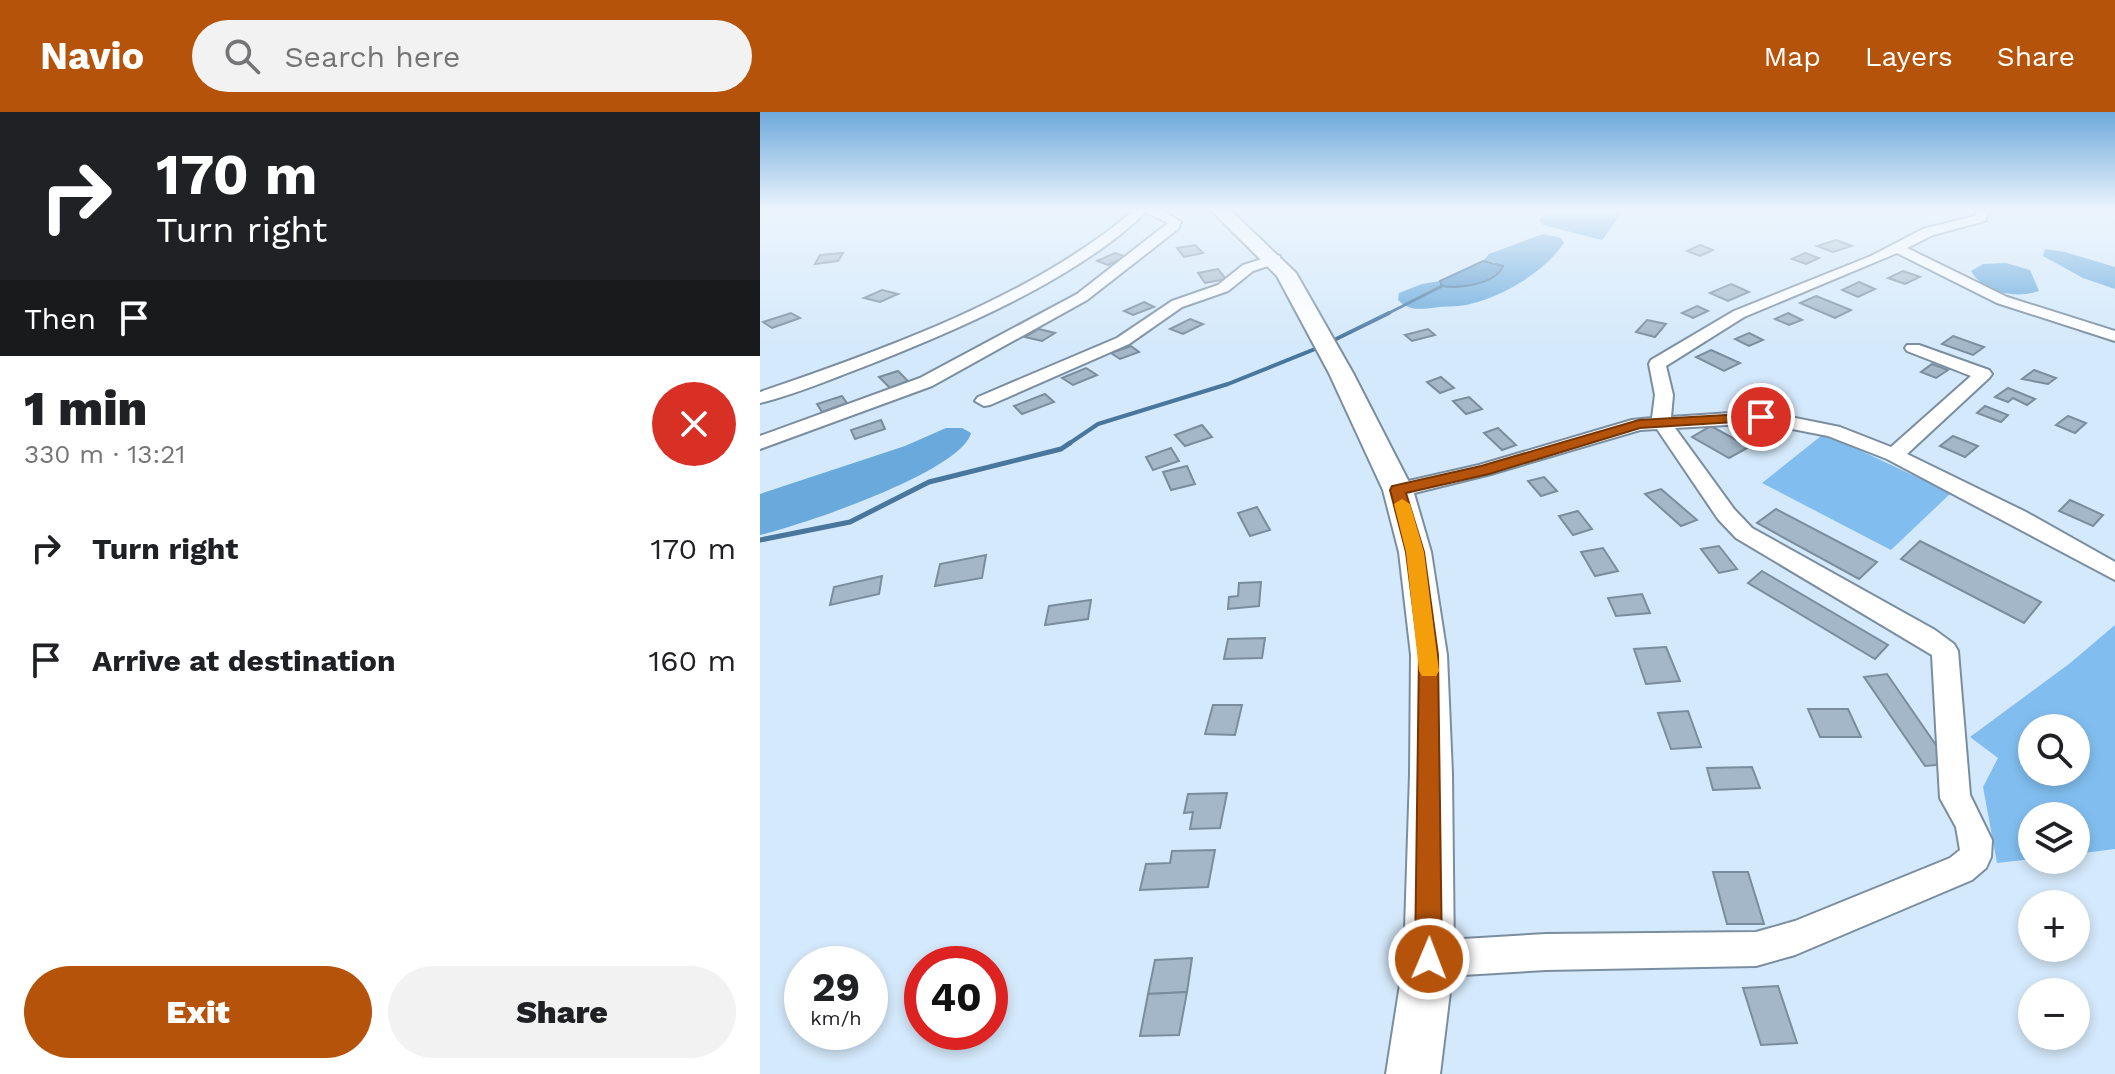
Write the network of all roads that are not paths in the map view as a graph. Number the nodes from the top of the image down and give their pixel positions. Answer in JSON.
{"nodes":[{"id":1,"x":1079,"y":255,"type":"edge"},
{"id":2,"x":1136,"y":255,"type":"edge"},
{"id":3,"x":1270,"y":255,"type":"edge"},
{"id":4,"x":1910,"y":255,"type":"edge"},
{"id":5,"x":1881,"y":256,"type":"joint"},
{"id":6,"x":1275,"y":259,"type":"junction"},
{"id":7,"x":1929,"y":265,"type":"junction"},
{"id":8,"x":2115,"y":336,"type":"edge"},
{"id":9,"x":1913,"y":348,"type":"dead end"},
{"id":10,"x":760,"y":398,"type":"edge"},
{"id":11,"x":984,"y":401,"type":"dead end"},
{"id":12,"x":1663,"y":408,"type":"junction"},
{"id":13,"x":760,"y":443,"type":"edge"},
{"id":14,"x":1894,"y":455,"type":"junction"},
{"id":15,"x":1398,"y":490,"type":"junction"},
{"id":16,"x":2115,"y":572,"type":"edge"},
{"id":17,"x":1429,"y":959,"type":"junction"},
{"id":18,"x":1413,"y":1074,"type":"edge"}],
"edges":[{"from":1,"to":10,"type":"street"},
{"from":2,"to":13,"type":"street"},
{"from":3,"to":6,"type":"street"},
{"from":4,"to":7,"type":"street"},
{"from":5,"to":7,"type":"street"},
{"from":5,"to":12,"type":"street"},
{"from":6,"to":11,"type":"street"},
{"from":6,"to":15,"type":"street"},
{"from":7,"to":8,"type":"street"},
{"from":9,"to":14,"type":"street"},
{"from":12,"to":14,"type":"street"},
{"from":12,"to":15,"type":"street"},
{"from":12,"to":17,"type":"street"},
{"from":14,"to":16,"type":"street"},
{"from":15,"to":17,"type":"street"},
{"from":17,"to":18,"type":"street"}]}
